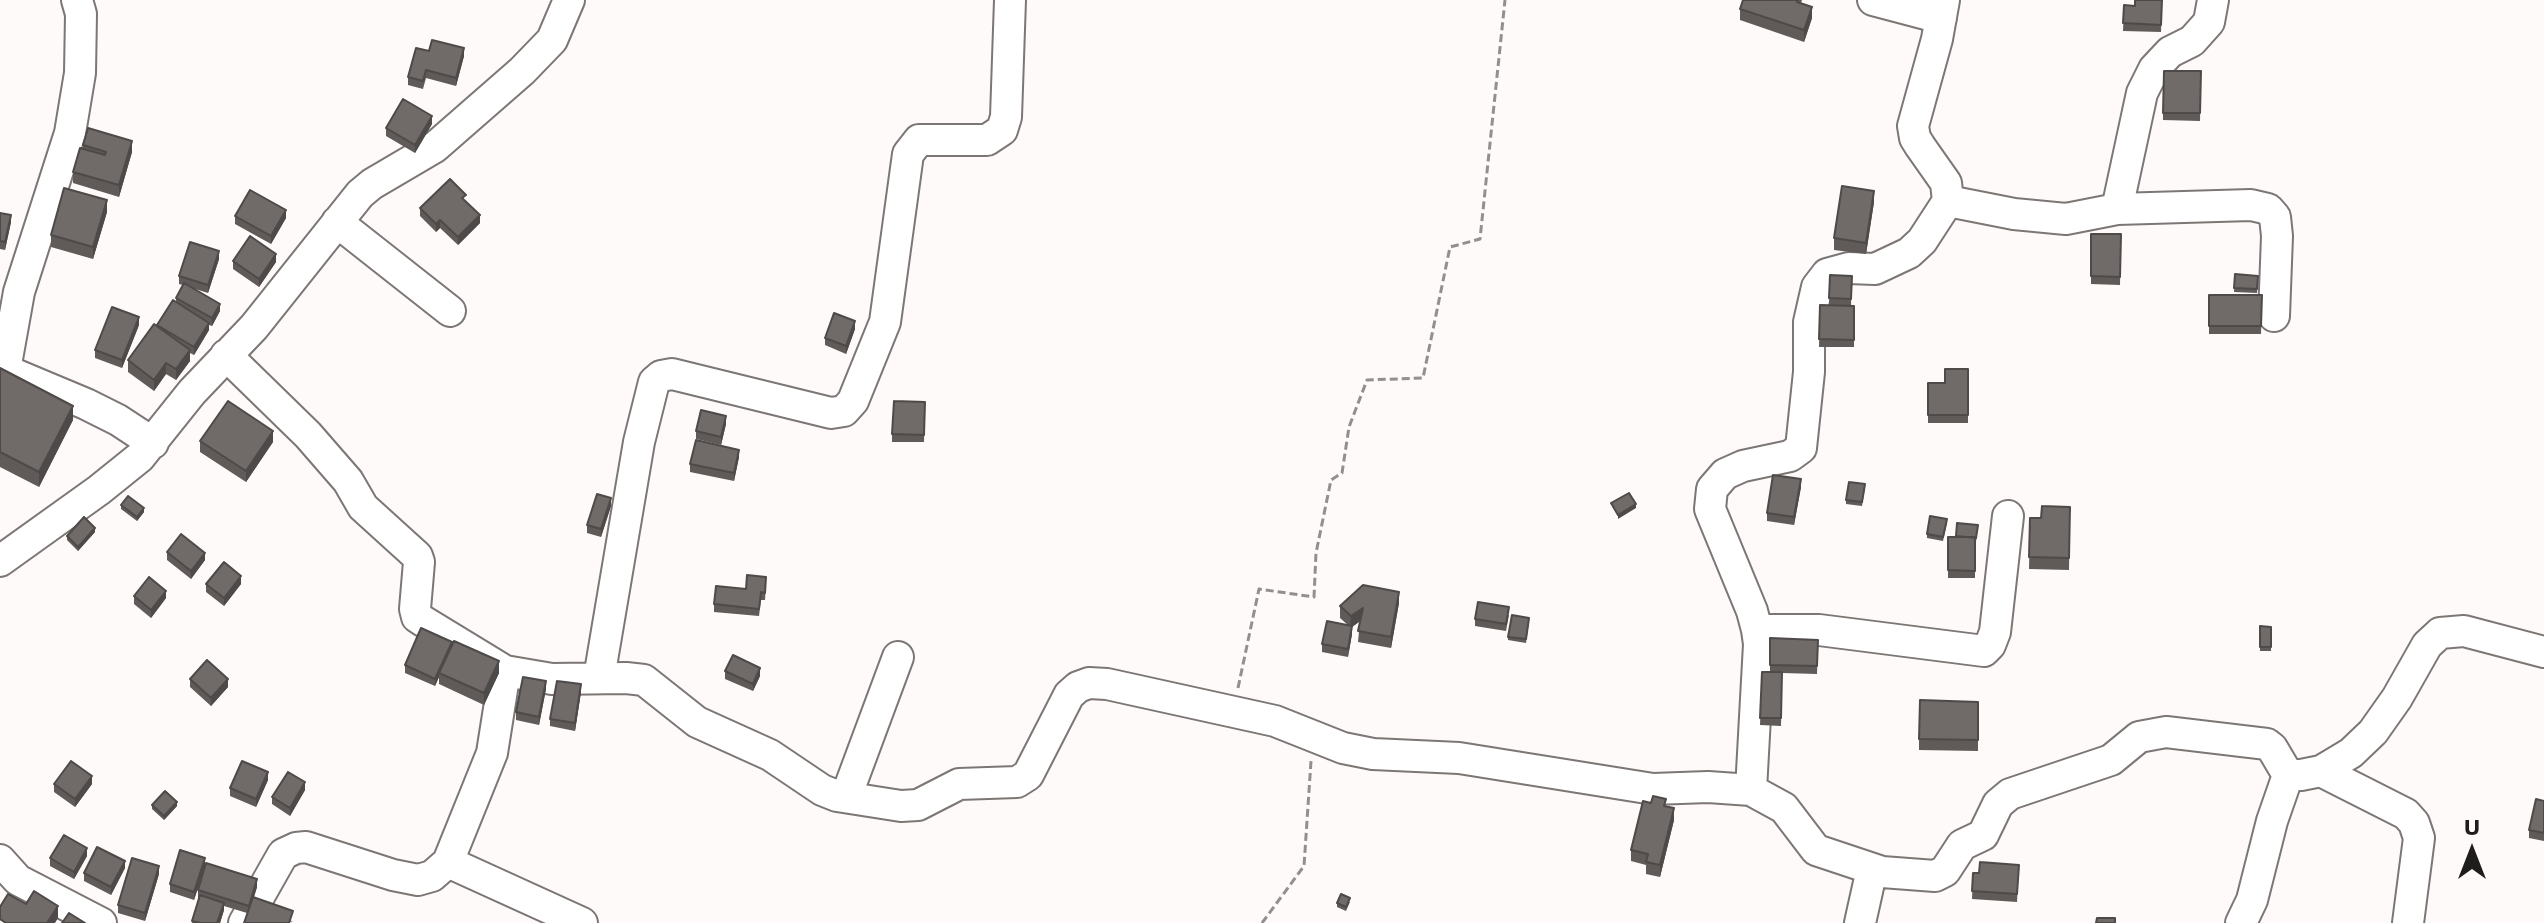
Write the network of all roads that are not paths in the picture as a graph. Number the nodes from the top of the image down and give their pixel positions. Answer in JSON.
{"nodes":[{"id":1,"x":77,"y":0,"type":"edge"},
{"id":2,"x":569,"y":0,"type":"edge"},
{"id":3,"x":1010,"y":0,"type":"edge"},
{"id":4,"x":1873,"y":0,"type":"edge"},
{"id":5,"x":2213,"y":0,"type":"edge"},
{"id":6,"x":1943,"y":9,"type":"edge"},
{"id":7,"x":1948,"y":201,"type":"junction"},
{"id":8,"x":2117,"y":209,"type":"junction"},
{"id":9,"x":337,"y":222,"type":"junction"},
{"id":10,"x":450,"y":311,"type":"dead end"},
{"id":11,"x":2274,"y":316,"type":"dead end"},
{"id":12,"x":226,"y":355,"type":"junction"},
{"id":13,"x":2,"y":369,"type":"edge"},
{"id":14,"x":153,"y":443,"type":"junction"},
{"id":15,"x":2008,"y":516,"type":"dead end"},
{"id":16,"x":0,"y":561,"type":"edge"},
{"id":17,"x":1757,"y":630,"type":"junction"},
{"id":18,"x":2544,"y":652,"type":"edge"},
{"id":19,"x":898,"y":657,"type":"dead end"},
{"id":20,"x":505,"y":671,"type":"junction"},
{"id":21,"x":599,"y":678,"type":"junction"},
{"id":22,"x":2321,"y":771,"type":"junction"},
{"id":23,"x":2288,"y":775,"type":"junction"},
{"id":24,"x":1751,"y":790,"type":"junction"},
{"id":25,"x":846,"y":797,"type":"junction"},
{"id":26,"x":0,"y":860,"type":"edge"},
{"id":27,"x":448,"y":862,"type":"junction"},
{"id":28,"x":1872,"y":869,"type":"junction"},
{"id":29,"x":101,"y":923,"type":"edge"},
{"id":30,"x":244,"y":923,"type":"edge"},
{"id":31,"x":582,"y":923,"type":"edge"},
{"id":32,"x":1860,"y":923,"type":"edge"},
{"id":33,"x":2241,"y":923,"type":"edge"},
{"id":34,"x":2408,"y":923,"type":"edge"}],
"edges":[{"from":1,"to":13,"type":"street"},
{"from":2,"to":9,"type":"street"},
{"from":3,"to":21,"type":"street"},
{"from":4,"to":6,"type":"street"},
{"from":5,"to":8,"type":"street"},
{"from":6,"to":7,"type":"street"},
{"from":7,"to":8,"type":"street"},
{"from":7,"to":17,"type":"street"},
{"from":8,"to":11,"type":"street"},
{"from":9,"to":10,"type":"street"},
{"from":9,"to":12,"type":"street"},
{"from":12,"to":14,"type":"street"},
{"from":12,"to":20,"type":"street"},
{"from":13,"to":14,"type":"street"},
{"from":14,"to":16,"type":"street"},
{"from":15,"to":17,"type":"street"},
{"from":17,"to":24,"type":"street"},
{"from":18,"to":22,"type":"street"},
{"from":19,"to":25,"type":"street"},
{"from":20,"to":21,"type":"street"},
{"from":20,"to":27,"type":"street"},
{"from":21,"to":25,"type":"street"},
{"from":22,"to":23,"type":"street"},
{"from":22,"to":34,"type":"street"},
{"from":23,"to":28,"type":"street"},
{"from":23,"to":33,"type":"street"},
{"from":24,"to":25,"type":"street"},
{"from":24,"to":28,"type":"street"},
{"from":26,"to":29,"type":"street"},
{"from":27,"to":30,"type":"street"},
{"from":27,"to":31,"type":"street"},
{"from":28,"to":32,"type":"street"}]}
